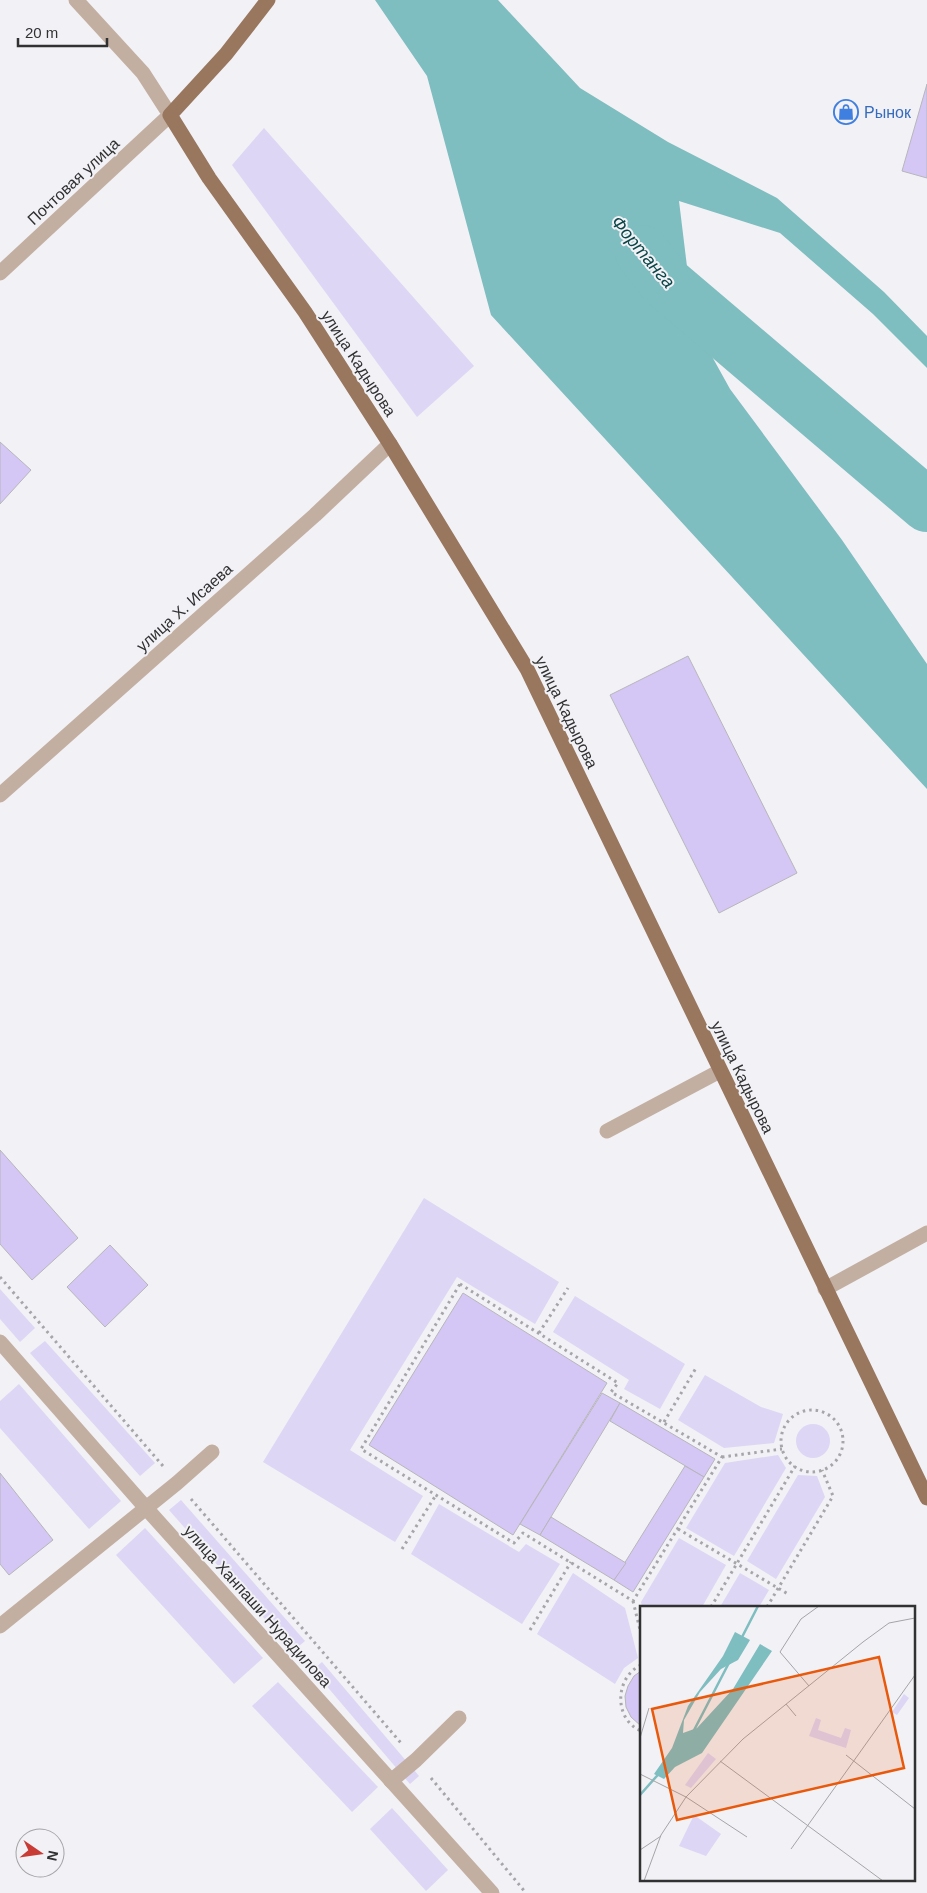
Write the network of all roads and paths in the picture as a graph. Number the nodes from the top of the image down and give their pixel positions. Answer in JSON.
{"nodes":[{"id":1,"x":76,"y":0,"type":"edge"},
{"id":2,"x":268,"y":0,"type":"edge"},
{"id":3,"x":170,"y":114,"type":"junction"},
{"id":4,"x":0,"y":273,"type":"edge"},
{"id":5,"x":390,"y":444,"type":"junction"},
{"id":6,"x":0,"y":795,"type":"edge"},
{"id":7,"x":720,"y":1071,"type":"junction"},
{"id":8,"x":607,"y":1130,"type":"dead end"},
{"id":9,"x":927,"y":1233,"type":"edge"},
{"id":10,"x":0,"y":1277,"type":"edge"},
{"id":11,"x":568,"y":1288,"type":"dead end"},
{"id":12,"x":825,"y":1289,"type":"junction"},
{"id":13,"x":539,"y":1333,"type":"junction"},
{"id":14,"x":0,"y":1342,"type":"edge"},
{"id":15,"x":696,"y":1368,"type":"dead end"},
{"id":16,"x":664,"y":1422,"type":"junction"},
{"id":17,"x":782,"y":1449,"type":"junction"},
{"id":18,"x":212,"y":1452,"type":"dead end"},
{"id":19,"x":722,"y":1457,"type":"junction"},
{"id":20,"x":795,"y":1466,"type":"junction"},
{"id":21,"x":822,"y":1470,"type":"junction"},
{"id":22,"x":177,"y":1483,"type":"junction"},
{"id":23,"x":436,"y":1494,"type":"junction"},
{"id":24,"x":927,"y":1498,"type":"edge"},
{"id":25,"x":146,"y":1508,"type":"junction"},
{"id":26,"x":678,"y":1529,"type":"junction"},
{"id":27,"x":402,"y":1548,"type":"dead end"},
{"id":28,"x":571,"y":1562,"type":"junction"},
{"id":29,"x":737,"y":1564,"type":"junction"},
{"id":30,"x":778,"y":1588,"type":"junction"},
{"id":31,"x":788,"y":1594,"type":"dead end"},
{"id":32,"x":633,"y":1601,"type":"junction"},
{"id":33,"x":712,"y":1606,"type":"edge"},
{"id":34,"x":768,"y":1606,"type":"edge"},
{"id":35,"x":0,"y":1626,"type":"edge"},
{"id":36,"x":530,"y":1630,"type":"dead end"},
{"id":37,"x":640,"y":1630,"type":"edge"},
{"id":38,"x":640,"y":1665,"type":"edge"},
{"id":39,"x":459,"y":1718,"type":"dead end"},
{"id":40,"x":640,"y":1731,"type":"edge"},
{"id":41,"x":416,"y":1760,"type":"junction"},
{"id":42,"x":391,"y":1781,"type":"junction"},
{"id":43,"x":492,"y":1893,"type":"edge"},
{"id":44,"x":526,"y":1893,"type":"edge"}],
"edges":[{"from":1,"to":3,"type":"street","name":"улица Кадырова"},
{"from":2,"to":3,"type":"main road"},
{"from":3,"to":4,"type":"street","name":"Почтовая улица"},
{"from":3,"to":5,"type":"main road","name":"улица Кадырова"},
{"from":5,"to":6,"type":"street","name":"улица Х. Исаева"},
{"from":5,"to":7,"type":"main road","name":"улица Кадырова"},
{"from":7,"to":8,"type":"street"},
{"from":7,"to":12,"type":"main road","name":"улица Кадырова"},
{"from":9,"to":12,"type":"street"},
{"from":10,"to":22,"type":"path"},
{"from":11,"to":13,"type":"path"},
{"from":12,"to":24,"type":"main road","name":"улица Кадырова"},
{"from":13,"to":16,"type":"path"},
{"from":13,"to":23,"type":"path"},
{"from":14,"to":25,"type":"street","name":"улица Ханпаши Нурадилова"},
{"from":15,"to":16,"type":"path"},
{"from":16,"to":19,"type":"path"},
{"from":17,"to":19,"type":"path"},
{"from":17,"to":20,"type":"path"},
{"from":17,"to":21,"type":"path"},
{"from":18,"to":22,"type":"street"},
{"from":19,"to":26,"type":"path"},
{"from":20,"to":21,"type":"path"},
{"from":20,"to":29,"type":"path"},
{"from":21,"to":30,"type":"path"},
{"from":22,"to":25,"type":"street"},
{"from":22,"to":41,"type":"path"},
{"from":23,"to":27,"type":"path"},
{"from":23,"to":28,"type":"path"},
{"from":25,"to":35,"type":"street"},
{"from":25,"to":42,"type":"street","name":"улица Ханпаши Нурадилова"},
{"from":26,"to":29,"type":"path"},
{"from":26,"to":32,"type":"path"},
{"from":28,"to":32,"type":"path"},
{"from":28,"to":36,"type":"path"},
{"from":29,"to":30,"type":"path"},
{"from":29,"to":33,"type":"path"},
{"from":30,"to":31,"type":"path"},
{"from":30,"to":34,"type":"path"},
{"from":32,"to":37,"type":"path"},
{"from":38,"to":40,"type":"path"},
{"from":39,"to":41,"type":"street"},
{"from":41,"to":42,"type":"street"},
{"from":41,"to":44,"type":"path"},
{"from":42,"to":43,"type":"street","name":"улица Ханпаши Нурадилова"}]}
